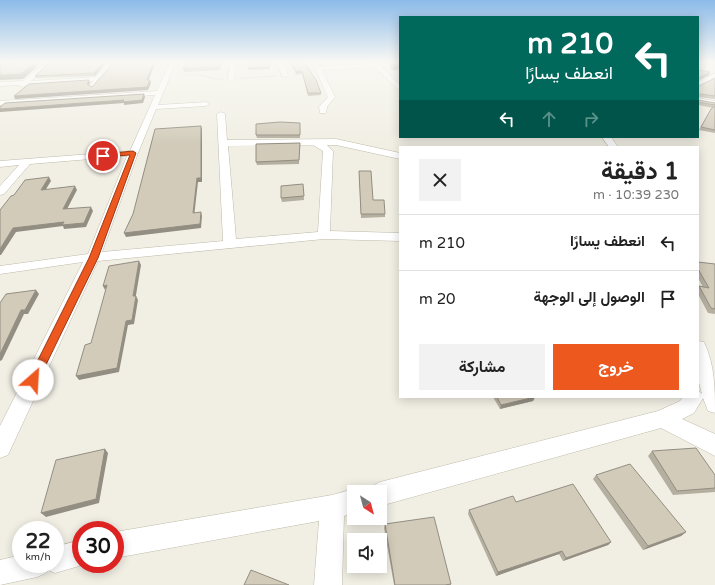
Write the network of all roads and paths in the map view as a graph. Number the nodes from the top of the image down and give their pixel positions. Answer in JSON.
{"nodes":[{"id":1,"x":16,"y":89,"type":"edge"},
{"id":2,"x":89,"y":89,"type":"edge"},
{"id":3,"x":162,"y":89,"type":"edge"},
{"id":4,"x":328,"y":89,"type":"edge"},
{"id":5,"x":13,"y":92,"type":"dead end"},
{"id":6,"x":160,"y":93,"type":"junction"},
{"id":7,"x":82,"y":98,"type":"junction"},
{"id":8,"x":699,"y":100,"type":"edge"},
{"id":9,"x":2,"y":101,"type":"edge"},
{"id":10,"x":715,"y":103,"type":"edge"},
{"id":11,"x":206,"y":104,"type":"dead end"},
{"id":12,"x":154,"y":107,"type":"junction"},
{"id":13,"x":323,"y":111,"type":"dead end"},
{"id":14,"x":221,"y":114,"type":"dead end"},
{"id":15,"x":607,"y":138,"type":"edge"},
{"id":16,"x":313,"y":142,"type":"junction"},
{"id":17,"x":223,"y":143,"type":"junction"},
{"id":18,"x":613,"y":146,"type":"edge"},
{"id":19,"x":133,"y":153,"type":"junction"},
{"id":20,"x":399,"y":156,"type":"edge"},
{"id":21,"x":27,"y":162,"type":"junction"},
{"id":22,"x":0,"y":164,"type":"edge"},
{"id":23,"x":0,"y":192,"type":"edge"},
{"id":24,"x":324,"y":235,"type":"junction"},
{"id":25,"x":399,"y":237,"type":"edge"},
{"id":26,"x":230,"y":245,"type":"junction"},
{"id":27,"x":93,"y":258,"type":"junction"},
{"id":28,"x":0,"y":270,"type":"edge"},
{"id":29,"x":699,"y":353,"type":"edge"},
{"id":30,"x":707,"y":395,"type":"edge"},
{"id":31,"x":662,"y":419,"type":"junction"},
{"id":32,"x":715,"y":446,"type":"edge"},
{"id":33,"x":0,"y":448,"type":"edge"},
{"id":34,"x":387,"y":492,"type":"edge"},
{"id":35,"x":343,"y":504,"type":"edge"},
{"id":36,"x":124,"y":543,"type":"edge"},
{"id":37,"x":12,"y":570,"type":"edge"},
{"id":38,"x":0,"y":573,"type":"edge"},
{"id":39,"x":328,"y":585,"type":"edge"}],
"edges":[{"from":1,"to":5,"type":"street"},
{"from":2,"to":7,"type":"street"},
{"from":3,"to":6,"type":"street"},
{"from":4,"to":13,"type":"street"},
{"from":6,"to":7,"type":"street"},
{"from":6,"to":12,"type":"street"},
{"from":7,"to":9,"type":"street"},
{"from":8,"to":10,"type":"street"},
{"from":11,"to":12,"type":"street"},
{"from":12,"to":19,"type":"street"},
{"from":14,"to":17,"type":"street"},
{"from":15,"to":18,"type":"street"},
{"from":16,"to":17,"type":"street"},
{"from":16,"to":20,"type":"street"},
{"from":16,"to":24,"type":"street"},
{"from":17,"to":26,"type":"street"},
{"from":19,"to":21,"type":"street"},
{"from":19,"to":27,"type":"street"},
{"from":21,"to":22,"type":"street"},
{"from":21,"to":23,"type":"street"},
{"from":24,"to":25,"type":"street"},
{"from":24,"to":26,"type":"street"},
{"from":26,"to":27,"type":"street"},
{"from":27,"to":28,"type":"street"},
{"from":27,"to":33,"type":"street"},
{"from":29,"to":30,"type":"street"},
{"from":30,"to":31,"type":"street"},
{"from":31,"to":32,"type":"street"},
{"from":31,"to":34,"type":"street"},
{"from":35,"to":36,"type":"street"},
{"from":35,"to":39,"type":"street"},
{"from":37,"to":38,"type":"street"}]}
